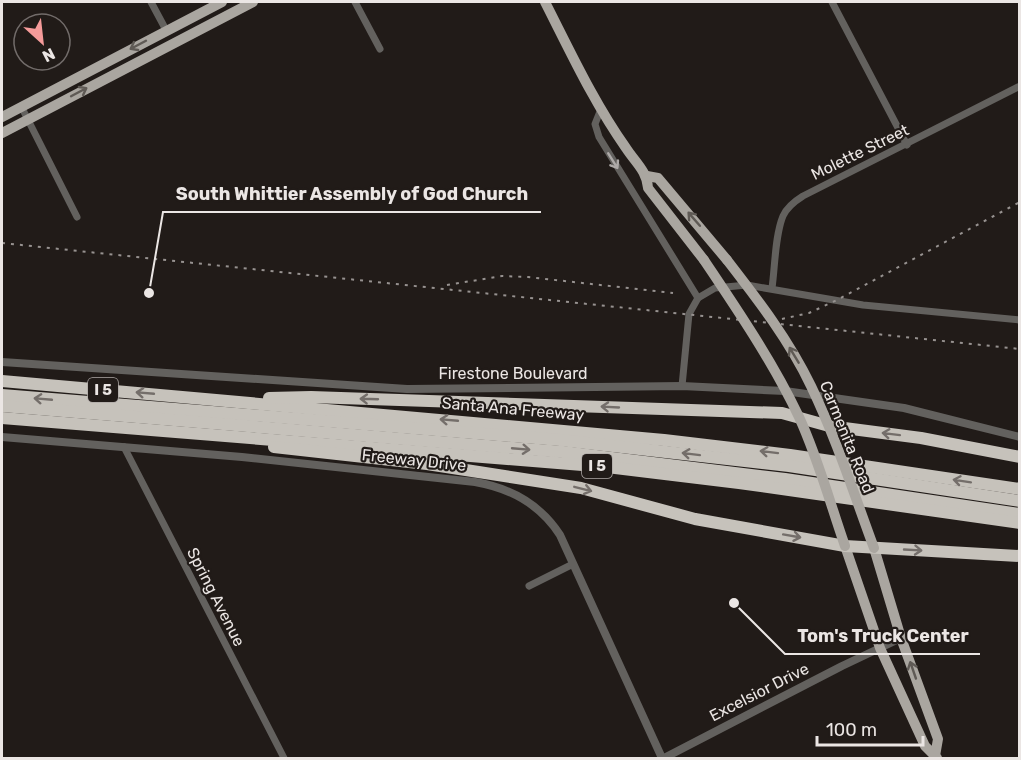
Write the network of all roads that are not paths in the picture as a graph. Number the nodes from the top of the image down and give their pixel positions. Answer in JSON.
{"nodes":[{"id":1,"x":151,"y":2,"type":"edge"},
{"id":2,"x":222,"y":2,"type":"edge"},
{"id":3,"x":254,"y":2,"type":"edge"},
{"id":4,"x":355,"y":2,"type":"edge"},
{"id":5,"x":544,"y":2,"type":"edge"},
{"id":6,"x":832,"y":2,"type":"edge"},
{"id":7,"x":208,"y":8,"type":"junction"},
{"id":8,"x":215,"y":21,"type":"junction"},
{"id":9,"x":166,"y":30,"type":"junction"},
{"id":10,"x":380,"y":49,"type":"dead end"},
{"id":11,"x":1020,"y":86,"type":"edge"},
{"id":12,"x":21,"y":106,"type":"junction"},
{"id":13,"x":601,"y":109,"type":"junction"},
{"id":14,"x":2,"y":117,"type":"edge"},
{"id":15,"x":27,"y":119,"type":"junction"},
{"id":16,"x":2,"y":133,"type":"edge"},
{"id":17,"x":907,"y":145,"type":"junction"},
{"id":18,"x":647,"y":176,"type":"junction"},
{"id":19,"x":77,"y":217,"type":"dead end"},
{"id":20,"x":772,"y":288,"type":"junction"},
{"id":21,"x":698,"y":298,"type":"junction"},
{"id":22,"x":1020,"y":320,"type":"edge"},
{"id":23,"x":2,"y":362,"type":"edge"},
{"id":24,"x":2,"y":381,"type":"edge"},
{"id":25,"x":681,"y":387,"type":"junction"},
{"id":26,"x":2,"y":395,"type":"edge"},
{"id":27,"x":204,"y":399,"type":"junction"},
{"id":28,"x":2,"y":406,"type":"edge"},
{"id":29,"x":2,"y":418,"type":"edge"},
{"id":30,"x":800,"y":418,"type":"junction"},
{"id":31,"x":830,"y":426,"type":"junction"},
{"id":32,"x":172,"y":432,"type":"junction"},
{"id":33,"x":2,"y":437,"type":"edge"},
{"id":34,"x":1020,"y":437,"type":"edge"},
{"id":35,"x":124,"y":447,"type":"junction"},
{"id":36,"x":1020,"y":456,"type":"edge"},
{"id":37,"x":1020,"y":489,"type":"edge"},
{"id":38,"x":1020,"y":501,"type":"edge"},
{"id":39,"x":1020,"y":514,"type":"edge"},
{"id":40,"x":1020,"y":523,"type":"edge"},
{"id":41,"x":845,"y":546,"type":"junction"},
{"id":42,"x":874,"y":548,"type":"junction"},
{"id":43,"x":1020,"y":556,"type":"edge"},
{"id":44,"x":573,"y":564,"type":"junction"},
{"id":45,"x":528,"y":586,"type":"dead end"},
{"id":46,"x":901,"y":638,"type":"junction"},
{"id":47,"x":880,"y":648,"type":"junction"},
{"id":48,"x":936,"y":757,"type":"edge"},
{"id":49,"x":284,"y":759,"type":"edge"},
{"id":50,"x":663,"y":759,"type":"edge"}],
"edges":[{"from":1,"to":9,"type":"street"},
{"from":2,"to":7,"type":"main road"},
{"from":3,"to":8,"type":"main road"},
{"from":4,"to":10,"type":"street"},
{"from":5,"to":13,"type":"main road","name":"Carmenita Road"},
{"from":6,"to":17,"type":"street"},
{"from":7,"to":8,"type":"main road"},
{"from":7,"to":9,"type":"main road"},
{"from":15,"to":8,"type":"main road","one_way":true},
{"from":9,"to":12,"type":"main road","one_way":true},
{"from":11,"to":17,"type":"street","name":"Molette Street"},
{"from":12,"to":14,"type":"main road"},
{"from":12,"to":15,"type":"street"},
{"from":13,"to":18,"type":"main road","name":"Carmenita Road"},
{"from":13,"to":21,"type":"street","one_way":true},
{"from":15,"to":16,"type":"main road"},
{"from":15,"to":19,"type":"street"},
{"from":17,"to":20,"type":"street","name":"Molette Street"},
{"from":18,"to":30,"type":"main road","name":"Carmenita Road","bridge":true},
{"from":31,"to":18,"type":"main road","name":"Carmenita Road","one_way":true,"bridge":true},
{"from":20,"to":21,"type":"street"},
{"from":20,"to":22,"type":"street"},
{"from":21,"to":25,"type":"street"},
{"from":23,"to":25,"type":"street","name":"Firestone Boulevard"},
{"from":27,"to":24,"type":"highway","name":"Santa Ana Freeway","number":"I 5","one_way":true},
{"from":25,"to":34,"type":"street","name":"Firestone Boulevard"},
{"from":38,"to":26,"type":"highway","one_way":true},
{"from":30,"to":27,"type":"highway","one_way":true},
{"from":37,"to":27,"type":"highway","name":"Santa Ana Freeway","number":"I 5","one_way":true},
{"from":28,"to":39,"type":"highway","one_way":true},
{"from":29,"to":32,"type":"highway","number":"I 5"},
{"from":30,"to":31,"type":"highway"},
{"from":30,"to":41,"type":"main road","name":"Carmenita Road","bridge":true},
{"from":36,"to":31,"type":"highway","one_way":true},
{"from":31,"to":42,"type":"main road","name":"Carmenita Road","bridge":true},
{"from":32,"to":40,"type":"highway","number":"I 5"},
{"from":32,"to":41,"type":"highway","one_way":true},
{"from":33,"to":35,"type":"street","name":"Freeway Drive"},
{"from":35,"to":44,"type":"street","name":"Freeway Drive"},
{"from":35,"to":49,"type":"street","name":"Spring Avenue"},
{"from":41,"to":42,"type":"highway"},
{"from":41,"to":47,"type":"main road","name":"Carmenita Road"},
{"from":42,"to":43,"type":"highway","one_way":true},
{"from":42,"to":46,"type":"main road","name":"Carmenita Road"},
{"from":44,"to":45,"type":"street"},
{"from":44,"to":50,"type":"street","name":"Freeway Drive"},
{"from":46,"to":47,"type":"street","name":"Excelsior Drive"},
{"from":48,"to":46,"type":"main road","name":"Carmenita Road","one_way":true},
{"from":47,"to":48,"type":"main road","name":"Carmenita Road"},
{"from":47,"to":50,"type":"street","name":"Excelsior Drive"}]}
